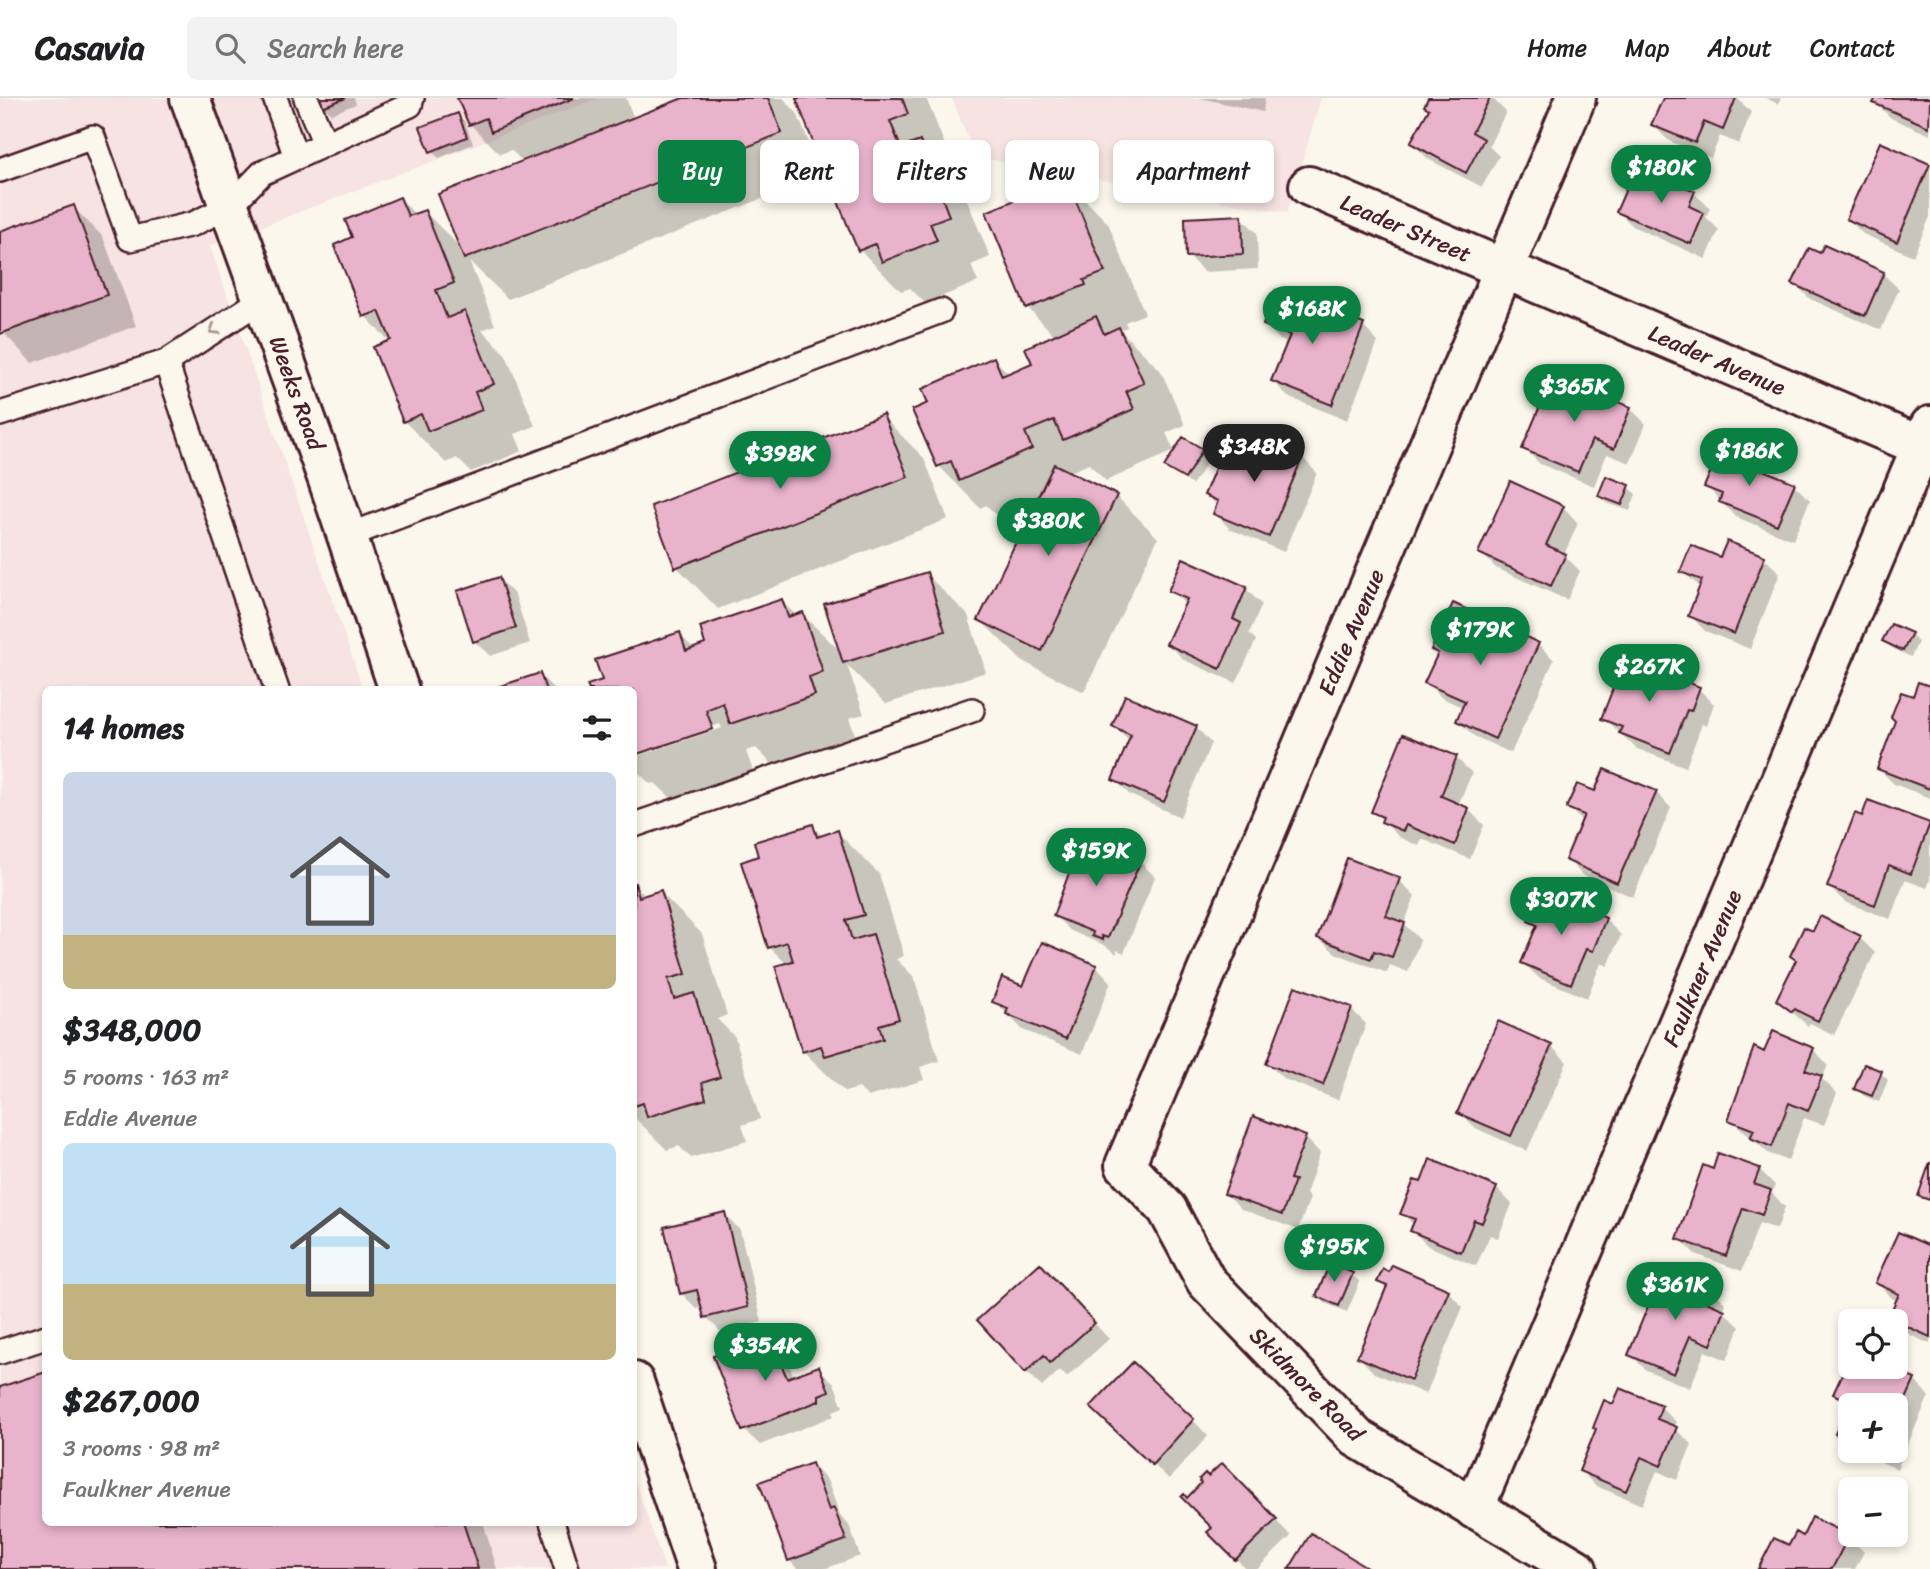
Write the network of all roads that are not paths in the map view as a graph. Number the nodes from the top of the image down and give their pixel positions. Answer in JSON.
{"nodes":[{"id":1,"x":190,"y":98,"type":"edge"},
{"id":2,"x":275,"y":98,"type":"edge"},
{"id":3,"x":306,"y":98,"type":"edge"},
{"id":4,"x":412,"y":98,"type":"edge"},
{"id":5,"x":1576,"y":98,"type":"edge"},
{"id":6,"x":383,"y":107,"type":"edge"},
{"id":7,"x":325,"y":144,"type":"junction"},
{"id":8,"x":296,"y":157,"type":"junction"},
{"id":9,"x":0,"y":170,"type":"edge"},
{"id":10,"x":1309,"y":186,"type":"dead end"},
{"id":11,"x":230,"y":206,"type":"junction"},
{"id":12,"x":1504,"y":270,"type":"junction"},
{"id":13,"x":263,"y":299,"type":"junction"},
{"id":14,"x":941,"y":311,"type":"dead end"},
{"id":15,"x":166,"y":362,"type":"junction"},
{"id":16,"x":0,"y":414,"type":"edge"},
{"id":17,"x":1927,"y":441,"type":"edge"},
{"id":18,"x":347,"y":536,"type":"junction"},
{"id":19,"x":276,"y":686,"type":"edge"},
{"id":20,"x":398,"y":686,"type":"edge"},
{"id":21,"x":972,"y":710,"type":"dead end"},
{"id":22,"x":637,"y":824,"type":"edge"},
{"id":23,"x":1125,"y":1166,"type":"joint"},
{"id":24,"x":42,"y":1338,"type":"edge"},
{"id":25,"x":0,"y":1352,"type":"edge"},
{"id":26,"x":637,"y":1391,"type":"edge"},
{"id":27,"x":1474,"y":1509,"type":"junction"},
{"id":28,"x":553,"y":1526,"type":"edge"},
{"id":29,"x":568,"y":1569,"type":"edge"},
{"id":30,"x":697,"y":1569,"type":"edge"},
{"id":31,"x":1577,"y":1569,"type":"edge"}],
"edges":[{"from":1,"to":11,"type":"street","name":"Weeks Road"},
{"from":2,"to":8,"type":"lane"},
{"from":3,"to":7,"type":"lane"},
{"from":4,"to":6,"type":"lane"},
{"from":5,"to":12,"type":"street","name":"Eddie Avenue"},
{"from":6,"to":7,"type":"lane"},
{"from":7,"to":8,"type":"lane"},
{"from":8,"to":11,"type":"lane"},
{"from":9,"to":11,"type":"lane"},
{"from":10,"to":12,"type":"street","name":"Leader Street"},
{"from":11,"to":13,"type":"street","name":"Weeks Road"},
{"from":12,"to":17,"type":"street","name":"Leader Avenue"},
{"from":12,"to":23,"type":"street","name":"Eddie Avenue"},
{"from":13,"to":15,"type":"lane","one_way":true},
{"from":13,"to":18,"type":"street","name":"Weeks Road"},
{"from":14,"to":18,"type":"lane"},
{"from":15,"to":16,"type":"lane"},
{"from":15,"to":19,"type":"lane"},
{"from":17,"to":27,"type":"street","name":"Faulkner Avenue"},
{"from":18,"to":20,"type":"street","name":"Weeks Road"},
{"from":21,"to":22,"type":"lane"},
{"from":23,"to":27,"type":"street","name":"Skidmore Road"},
{"from":24,"to":25,"type":"lane"},
{"from":26,"to":30,"type":"street"},
{"from":27,"to":31,"type":"street","name":"Skidmore Road"},
{"from":28,"to":29,"type":"lane"}]}
